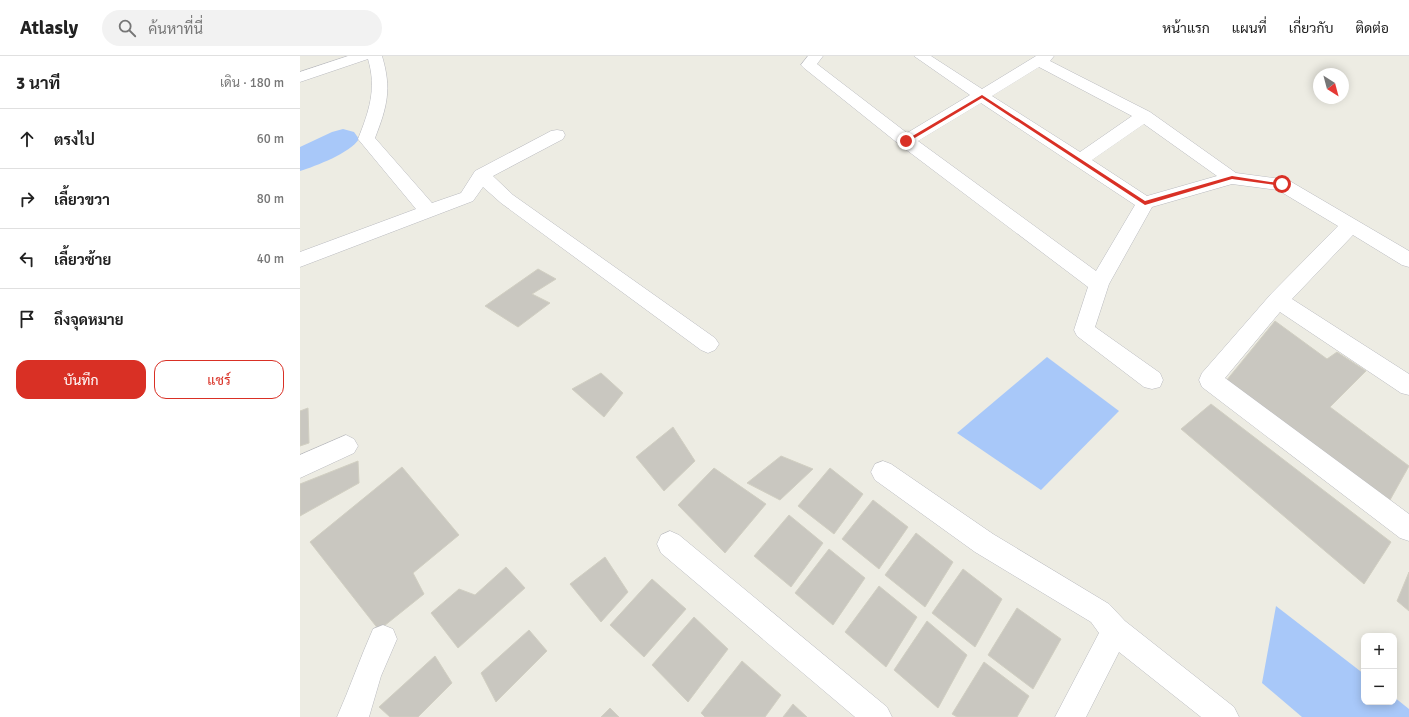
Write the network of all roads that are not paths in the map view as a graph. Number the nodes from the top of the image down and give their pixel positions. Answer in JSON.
{"nodes":[{"id":1,"x":363,"y":56,"type":"edge"},
{"id":2,"x":375,"y":56,"type":"edge"},
{"id":3,"x":816,"y":56,"type":"edge"},
{"id":4,"x":921,"y":56,"type":"edge"},
{"id":5,"x":1043,"y":59,"type":"edge"},
{"id":6,"x":300,"y":77,"type":"edge"},
{"id":7,"x":982,"y":96,"type":"junction"},
{"id":8,"x":1144,"y":116,"type":"junction"},
{"id":9,"x":557,"y":135,"type":"dead end"},
{"id":10,"x":906,"y":141,"type":"junction"},
{"id":11,"x":1080,"y":160,"type":"junction"},
{"id":12,"x":481,"y":175,"type":"junction"},
{"id":13,"x":1232,"y":178,"type":"junction"},
{"id":14,"x":1145,"y":203,"type":"junction"},
{"id":15,"x":429,"y":212,"type":"junction"},
{"id":16,"x":1350,"y":226,"type":"junction"},
{"id":17,"x":300,"y":260,"type":"edge"},
{"id":18,"x":1409,"y":260,"type":"edge"},
{"id":19,"x":1099,"y":284,"type":"junction"},
{"id":20,"x":1278,"y":300,"type":"junction"},
{"id":21,"x":708,"y":344,"type":"dead end"},
{"id":22,"x":1152,"y":380,"type":"dead end"},
{"id":23,"x":1409,"y":386,"type":"edge"},
{"id":24,"x":346,"y":446,"type":"dead end"},
{"id":25,"x":300,"y":467,"type":"edge"},
{"id":26,"x":883,"y":472,"type":"dead end"},
{"id":27,"x":1409,"y":529,"type":"edge"},
{"id":28,"x":670,"y":544,"type":"dead end"},
{"id":29,"x":1115,"y":631,"type":"junction"},
{"id":30,"x":383,"y":639,"type":"dead end"},
{"id":31,"x":352,"y":717,"type":"edge"},
{"id":32,"x":878,"y":717,"type":"edge"},
{"id":33,"x":1070,"y":717,"type":"edge"},
{"id":34,"x":1224,"y":717,"type":"edge"}],
"edges":[{"from":1,"to":6,"type":"street"},
{"from":2,"to":15,"type":"street"},
{"from":3,"to":10,"type":"street"},
{"from":4,"to":7,"type":"street"},
{"from":5,"to":7,"type":"street"},
{"from":5,"to":8,"type":"street"},
{"from":7,"to":10,"type":"street"},
{"from":7,"to":11,"type":"street"},
{"from":8,"to":11,"type":"street"},
{"from":8,"to":13,"type":"street"},
{"from":9,"to":12,"type":"street"},
{"from":10,"to":19,"type":"street"},
{"from":11,"to":14,"type":"street"},
{"from":12,"to":15,"type":"street"},
{"from":12,"to":21,"type":"street"},
{"from":13,"to":14,"type":"street"},
{"from":13,"to":16,"type":"street"},
{"from":14,"to":19,"type":"street"},
{"from":15,"to":17,"type":"street"},
{"from":16,"to":18,"type":"street"},
{"from":16,"to":20,"type":"street"},
{"from":19,"to":22,"type":"street"},
{"from":20,"to":23,"type":"street"},
{"from":20,"to":27,"type":"street"},
{"from":24,"to":25,"type":"street"},
{"from":26,"to":29,"type":"street"},
{"from":28,"to":32,"type":"street"},
{"from":29,"to":33,"type":"street"},
{"from":29,"to":34,"type":"street"},
{"from":30,"to":31,"type":"street"}]}
